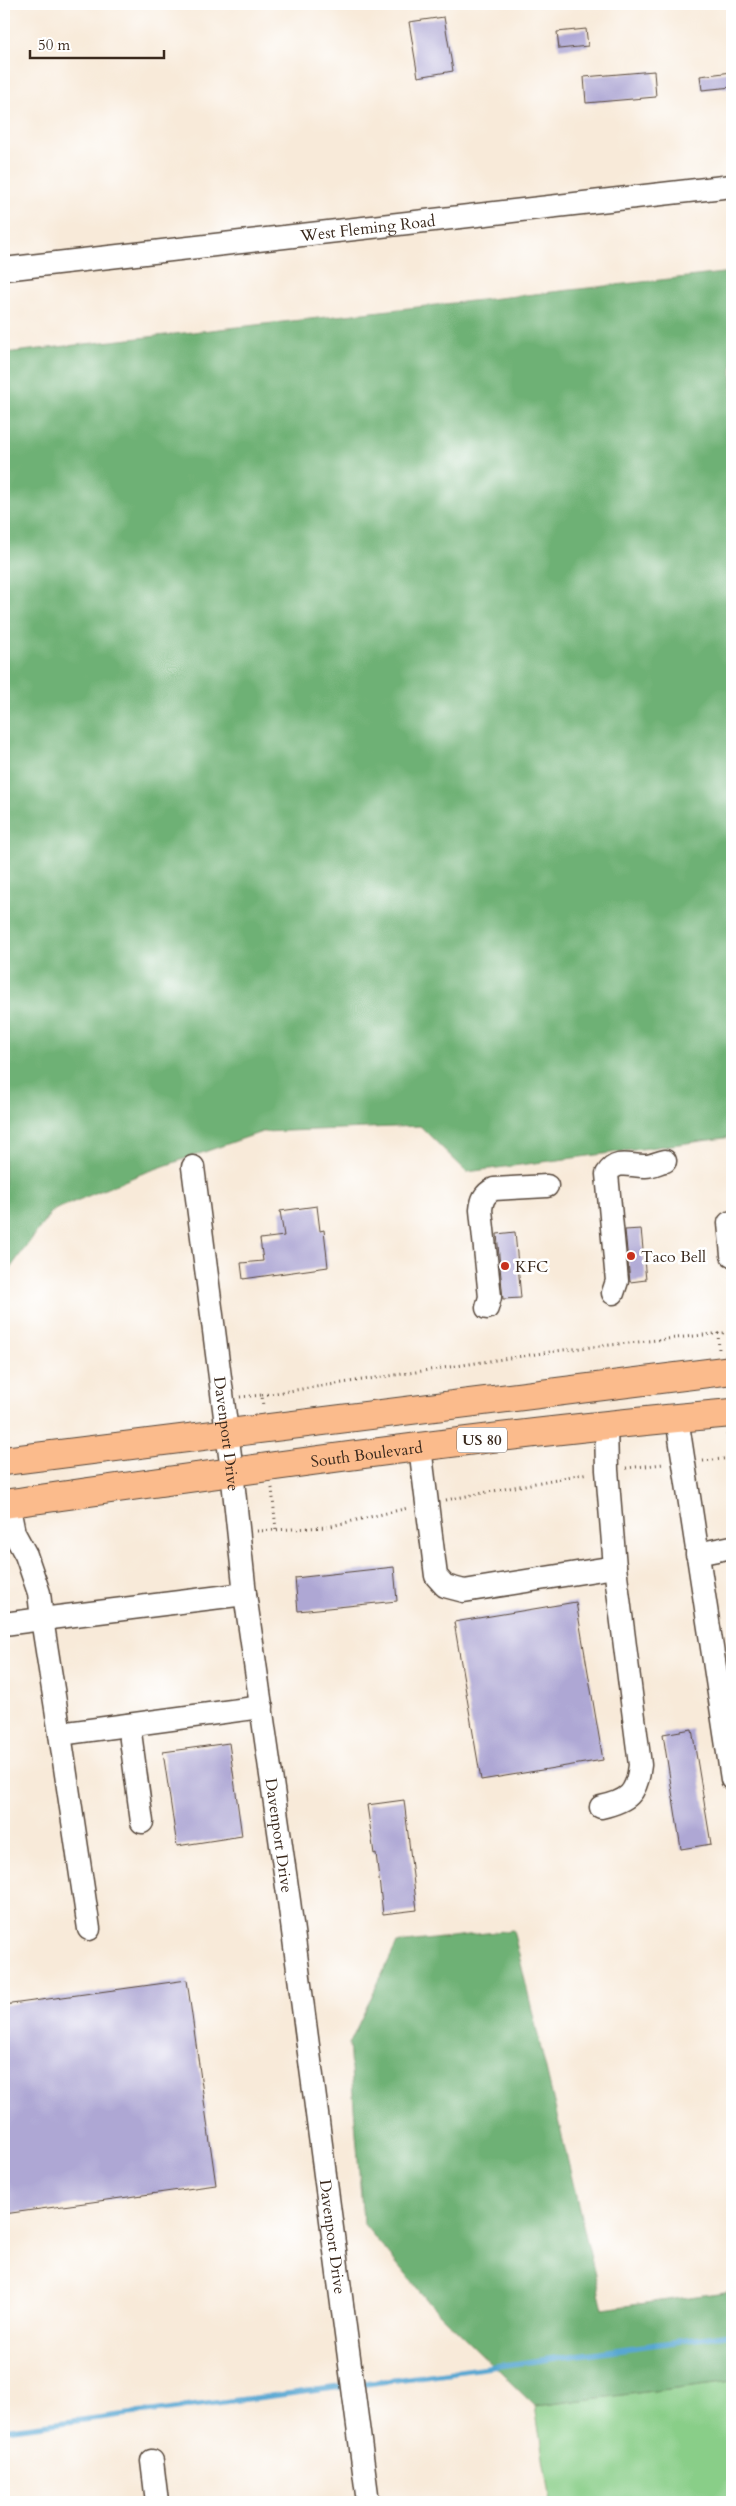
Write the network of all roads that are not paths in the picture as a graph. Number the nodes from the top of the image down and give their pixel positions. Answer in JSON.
{"nodes":[{"id":1,"x":732,"y":186,"type":"edge"},
{"id":2,"x":4,"y":269,"type":"edge"},
{"id":3,"x":665,"y":1161,"type":"dead end"},
{"id":4,"x":193,"y":1167,"type":"dead end"},
{"id":5,"x":547,"y":1186,"type":"dead end"},
{"id":6,"x":732,"y":1222,"type":"edge"},
{"id":7,"x":732,"y":1255,"type":"edge"},
{"id":8,"x":613,"y":1293,"type":"dead end"},
{"id":9,"x":487,"y":1308,"type":"dead end"},
{"id":10,"x":732,"y":1370,"type":"edge"},
{"id":11,"x":386,"y":1412,"type":"junction"},
{"id":12,"x":732,"y":1413,"type":"edge"},
{"id":13,"x":677,"y":1418,"type":"junction"},
{"id":14,"x":606,"y":1424,"type":"junction"},
{"id":15,"x":227,"y":1432,"type":"junction"},
{"id":16,"x":420,"y":1447,"type":"junction"},
{"id":17,"x":317,"y":1460,"type":"junction"},
{"id":18,"x":4,"y":1461,"type":"edge"},
{"id":19,"x":232,"y":1471,"type":"junction"},
{"id":20,"x":6,"y":1504,"type":"edge"},
{"id":21,"x":732,"y":1547,"type":"edge"},
{"id":22,"x":697,"y":1554,"type":"junction"},
{"id":23,"x":615,"y":1568,"type":"junction"},
{"id":24,"x":245,"y":1594,"type":"junction"},
{"id":25,"x":42,"y":1619,"type":"junction"},
{"id":26,"x":4,"y":1624,"type":"edge"},
{"id":27,"x":262,"y":1707,"type":"junction"},
{"id":28,"x":128,"y":1725,"type":"junction"},
{"id":29,"x":60,"y":1734,"type":"junction"},
{"id":30,"x":732,"y":1779,"type":"edge"},
{"id":31,"x":601,"y":1807,"type":"dead end"},
{"id":32,"x":142,"y":1822,"type":"dead end"},
{"id":33,"x":89,"y":1929,"type":"dead end"},
{"id":34,"x":152,"y":2461,"type":"dead end"},
{"id":35,"x":157,"y":2502,"type":"edge"},
{"id":36,"x":368,"y":2502,"type":"edge"}],
"edges":[{"from":1,"to":2,"type":"street","name":"West Fleming Road"},
{"from":3,"to":8,"type":"street"},
{"from":4,"to":15,"type":"street","name":"Davenport Drive"},
{"from":5,"to":9,"type":"street"},
{"from":6,"to":7,"type":"street"},
{"from":10,"to":11,"type":"highway"},
{"from":11,"to":15,"type":"highway"},
{"from":11,"to":17,"type":"highway"},
{"from":12,"to":13,"type":"highway","name":"South Boulevard","number":"US 80"},
{"from":13,"to":14,"type":"highway","name":"South Boulevard","number":"US 80"},
{"from":13,"to":22,"type":"street"},
{"from":14,"to":16,"type":"highway","name":"South Boulevard","number":"US 80"},
{"from":14,"to":23,"type":"street"},
{"from":15,"to":18,"type":"highway"},
{"from":15,"to":19,"type":"street","name":"Davenport Drive"},
{"from":16,"to":17,"type":"highway","name":"South Boulevard","number":"US 80"},
{"from":16,"to":23,"type":"street"},
{"from":17,"to":19,"type":"highway","name":"South Boulevard","number":"US 80"},
{"from":19,"to":20,"type":"highway","name":"South Boulevard","number":"US 80"},
{"from":19,"to":24,"type":"street","name":"Davenport Drive"},
{"from":20,"to":25,"type":"street"},
{"from":21,"to":22,"type":"street"},
{"from":22,"to":30,"type":"street"},
{"from":23,"to":31,"type":"street"},
{"from":24,"to":25,"type":"street"},
{"from":24,"to":27,"type":"street","name":"Davenport Drive"},
{"from":25,"to":26,"type":"street"},
{"from":25,"to":29,"type":"street"},
{"from":27,"to":28,"type":"street"},
{"from":27,"to":36,"type":"street","name":"Davenport Drive"},
{"from":28,"to":29,"type":"street"},
{"from":28,"to":32,"type":"street"},
{"from":29,"to":33,"type":"street"},
{"from":34,"to":35,"type":"street"}]}
